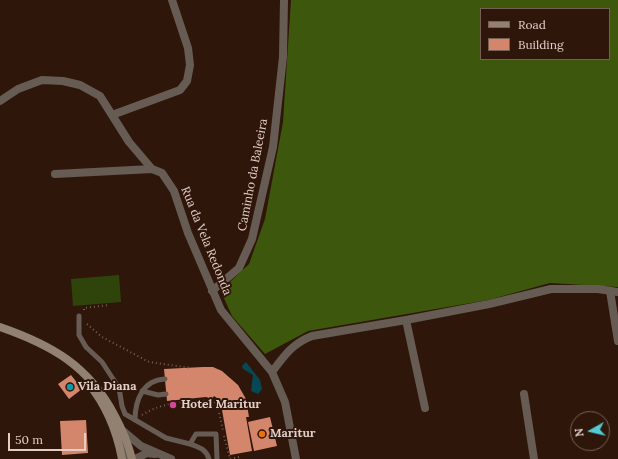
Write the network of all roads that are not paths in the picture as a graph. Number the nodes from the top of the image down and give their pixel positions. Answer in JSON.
{"nodes":[{"id":1,"x":172,"y":0,"type":"edge"},
{"id":2,"x":284,"y":0,"type":"edge"},
{"id":3,"x":0,"y":101,"type":"edge"},
{"id":4,"x":112,"y":115,"type":"junction"},
{"id":5,"x":152,"y":168,"type":"junction"},
{"id":6,"x":55,"y":174,"type":"dead end"},
{"id":7,"x":212,"y":291,"type":"junction"},
{"id":8,"x":614,"y":291,"type":"edge"},
{"id":9,"x":82,"y":315,"type":"road end"},
{"id":10,"x":406,"y":320,"type":"junction"},
{"id":11,"x":0,"y":327,"type":"edge"},
{"id":12,"x":618,"y":341,"type":"edge"},
{"id":13,"x":272,"y":372,"type":"junction"},
{"id":14,"x":165,"y":379,"type":"dead end"},
{"id":15,"x":142,"y":391,"type":"junction"},
{"id":16,"x":166,"y":394,"type":"dead end"},
{"id":17,"x":524,"y":394,"type":"dead end"},
{"id":18,"x":425,"y":408,"type":"dead end"},
{"id":19,"x":135,"y":420,"type":"junction"},
{"id":20,"x":118,"y":429,"type":"junction"},
{"id":21,"x":190,"y":444,"type":"junction"},
{"id":22,"x":160,"y":455,"type":"junction"},
{"id":23,"x":122,"y":459,"type":"edge"},
{"id":24,"x":128,"y":459,"type":"edge"},
{"id":25,"x":133,"y":459,"type":"edge"},
{"id":26,"x":171,"y":459,"type":"edge"},
{"id":27,"x":208,"y":459,"type":"edge"},
{"id":28,"x":217,"y":459,"type":"edge"},
{"id":29,"x":296,"y":459,"type":"edge"},
{"id":30,"x":534,"y":459,"type":"edge"}],
"edges":[{"from":1,"to":4,"type":"street"},
{"from":2,"to":7,"type":"street","name":"Caminho da Baleeira"},
{"from":3,"to":4,"type":"street","name":"Rua da Vela Redonda"},
{"from":4,"to":5,"type":"street","name":"Rua da Vela Redonda"},
{"from":5,"to":6,"type":"street"},
{"from":5,"to":7,"type":"street","name":"Rua da Vela Redonda"},
{"from":7,"to":13,"type":"street","name":"Rua da Vela Redonda"},
{"from":8,"to":10,"type":"street"},
{"from":8,"to":12,"type":"street"},
{"from":9,"to":19,"type":"lane"},
{"from":10,"to":13,"type":"street"},
{"from":10,"to":18,"type":"street"},
{"from":11,"to":20,"type":"street"},
{"from":13,"to":29,"type":"street","name":"Rua da Vela Redonda"},
{"from":14,"to":15,"type":"lane"},
{"from":15,"to":16,"type":"lane"},
{"from":15,"to":19,"type":"lane"},
{"from":17,"to":30,"type":"street"},
{"from":19,"to":21,"type":"lane"},
{"from":20,"to":22,"type":"street"},
{"from":20,"to":23,"type":"street"},
{"from":20,"to":24,"type":"street"},
{"from":20,"to":25,"type":"street"},
{"from":21,"to":27,"type":"lane"},
{"from":21,"to":28,"type":"lane"},
{"from":22,"to":25,"type":"street"},
{"from":22,"to":26,"type":"street"}]}
